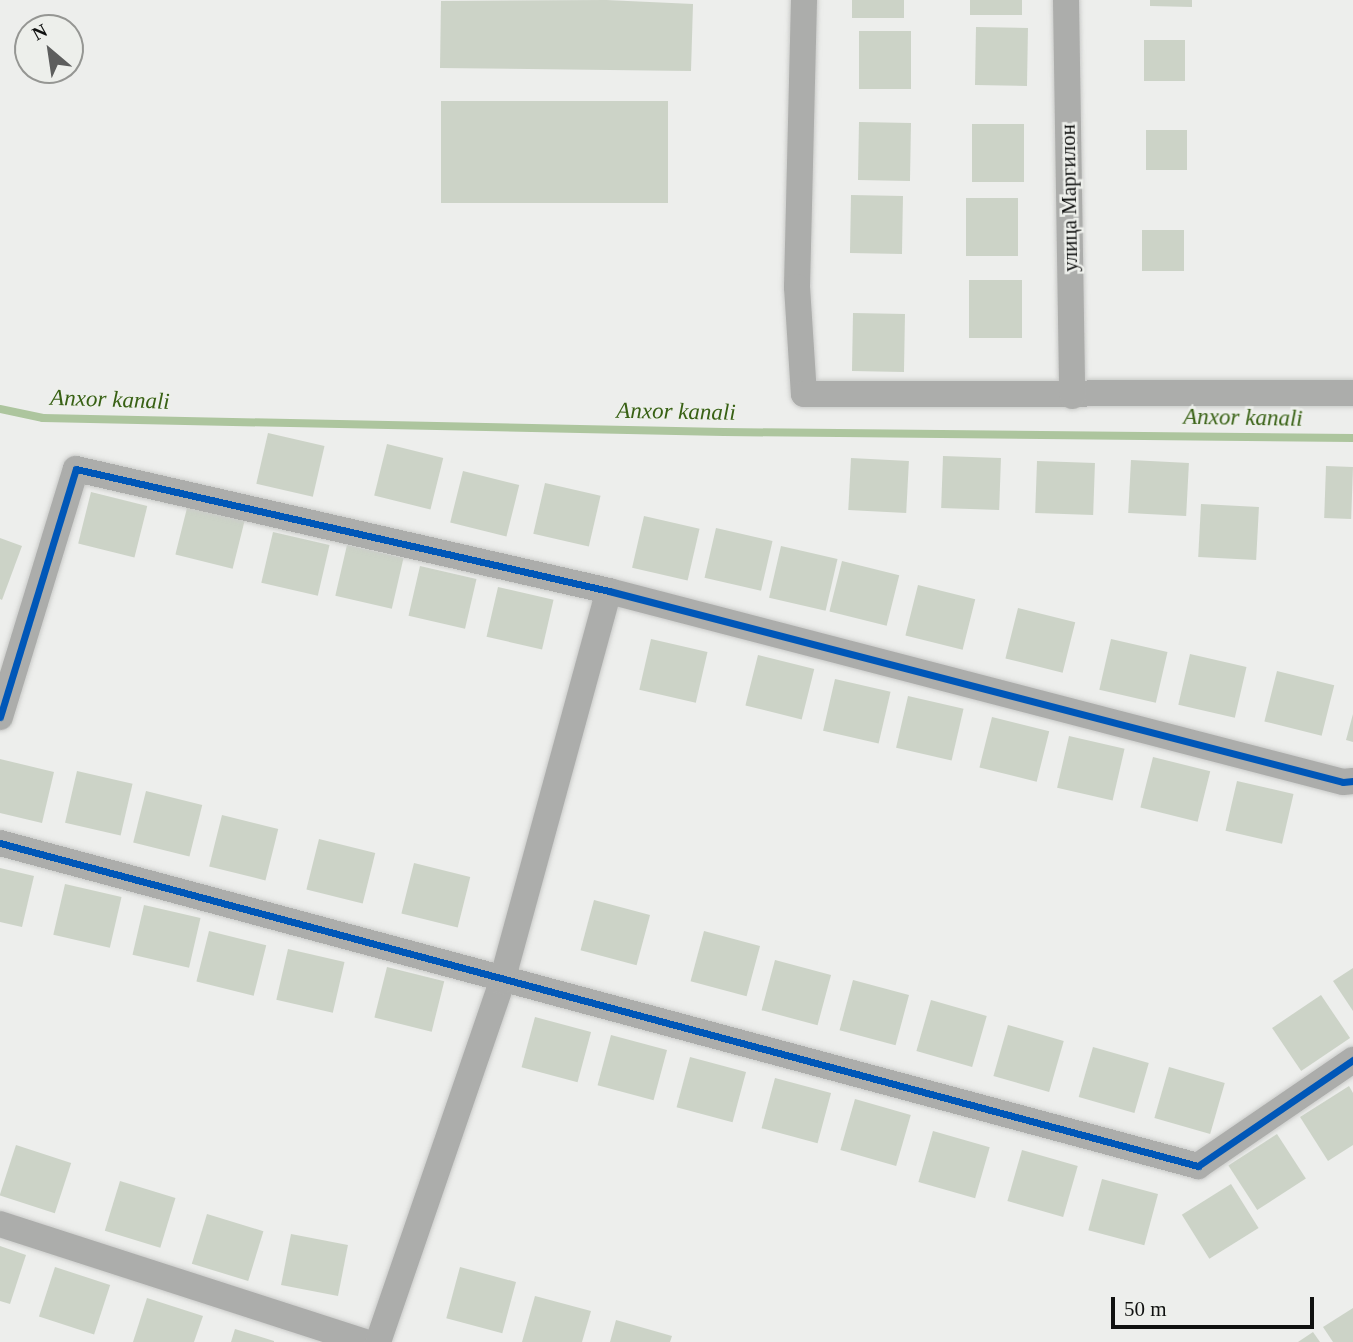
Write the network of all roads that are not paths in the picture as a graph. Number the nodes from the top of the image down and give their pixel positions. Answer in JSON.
{"nodes":[{"id":1,"x":804,"y":0,"type":"edge"},
{"id":2,"x":1066,"y":0,"type":"edge"},
{"id":3,"x":1353,"y":393,"type":"edge"},
{"id":4,"x":1072,"y":396,"type":"junction"},
{"id":5,"x":609,"y":590,"type":"junction"},
{"id":6,"x":0,"y":717,"type":"edge"},
{"id":7,"x":1353,"y":781,"type":"edge"},
{"id":8,"x":0,"y":843,"type":"edge"},
{"id":9,"x":502,"y":982,"type":"junction"},
{"id":10,"x":1353,"y":1060,"type":"edge"},
{"id":11,"x":0,"y":1224,"type":"edge"},
{"id":12,"x":365,"y":1342,"type":"edge"},
{"id":13,"x":378,"y":1342,"type":"edge"}],
"edges":[{"from":1,"to":4,"type":"street"},
{"from":2,"to":4,"type":"street","name":"улица Маргилон"},
{"from":3,"to":4,"type":"street"},
{"from":5,"to":6,"type":"street"},
{"from":5,"to":7,"type":"street"},
{"from":5,"to":9,"type":"street"},
{"from":8,"to":9,"type":"street"},
{"from":9,"to":10,"type":"street"},
{"from":9,"to":13,"type":"street"},
{"from":11,"to":12,"type":"street"}]}
